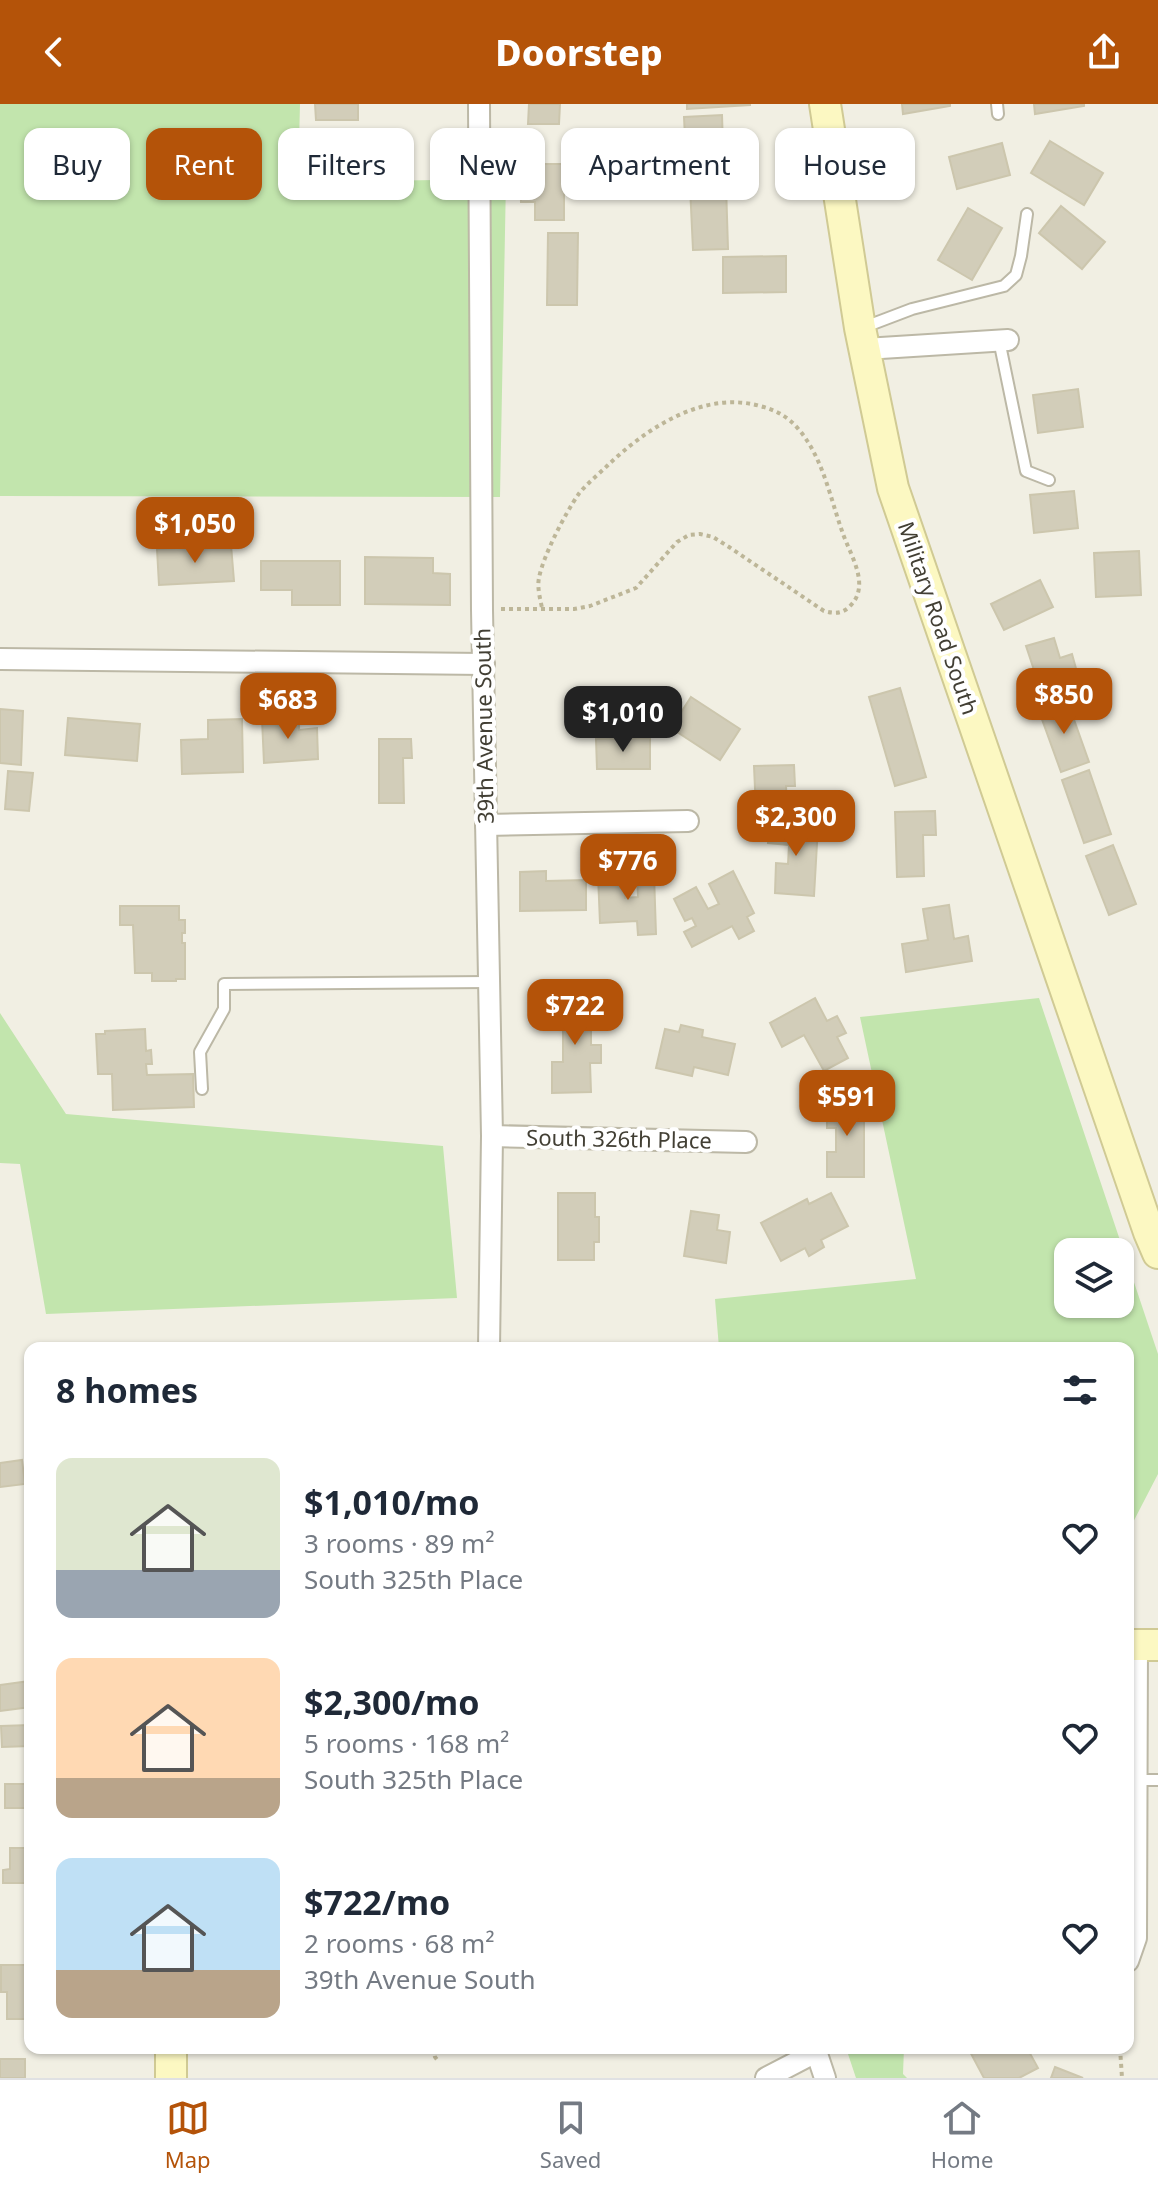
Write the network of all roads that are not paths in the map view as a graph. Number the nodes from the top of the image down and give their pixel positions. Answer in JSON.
{"nodes":[{"id":1,"x":479,"y":104,"type":"edge"},
{"id":2,"x":825,"y":104,"type":"edge"},
{"id":3,"x":1027,"y":214,"type":"dead end"},
{"id":4,"x":862,"y":339,"type":"junction"},
{"id":5,"x":1004,"y":340,"type":"joint"},
{"id":6,"x":1049,"y":480,"type":"dead end"},
{"id":7,"x":0,"y":659,"type":"edge"},
{"id":8,"x":484,"y":664,"type":"junction"},
{"id":9,"x":688,"y":821,"type":"dead end"},
{"id":10,"x":486,"y":825,"type":"junction"},
{"id":11,"x":489,"y":982,"type":"junction"},
{"id":12,"x":202,"y":1089,"type":"dead end"},
{"id":13,"x":492,"y":1136,"type":"junction"},
{"id":14,"x":746,"y":1142,"type":"dead end"},
{"id":15,"x":1155,"y":1238,"type":"edge"},
{"id":16,"x":489,"y":1342,"type":"edge"},
{"id":17,"x":1141,"y":1645,"type":"edge"},
{"id":18,"x":1134,"y":1750,"type":"edge"},
{"id":19,"x":1134,"y":1780,"type":"edge"},
{"id":20,"x":1158,"y":1780,"type":"edge"},
{"id":21,"x":1134,"y":1859,"type":"edge"},
{"id":22,"x":1134,"y":1944,"type":"edge"},
{"id":23,"x":171,"y":2054,"type":"edge"},
{"id":24,"x":808,"y":2054,"type":"edge"},
{"id":25,"x":816,"y":2054,"type":"edge"},
{"id":26,"x":171,"y":2078,"type":"edge"},
{"id":27,"x":766,"y":2078,"type":"edge"},
{"id":28,"x":825,"y":2078,"type":"edge"}],
"edges":[{"from":1,"to":8,"type":"street","name":"39th Avenue South"},
{"from":2,"to":4,"type":"main road","name":"Military Road South"},
{"from":3,"to":4,"type":"lane"},
{"from":4,"to":5,"type":"street"},
{"from":4,"to":15,"type":"main road","name":"Military Road South"},
{"from":5,"to":6,"type":"lane"},
{"from":7,"to":8,"type":"street"},
{"from":8,"to":10,"type":"street","name":"39th Avenue South"},
{"from":9,"to":10,"type":"street"},
{"from":10,"to":11,"type":"street","name":"39th Avenue South"},
{"from":11,"to":12,"type":"lane"},
{"from":11,"to":13,"type":"street","name":"39th Avenue South"},
{"from":13,"to":14,"type":"street","name":"South 326th Place"},
{"from":13,"to":16,"type":"street","name":"39th Avenue South"},
{"from":17,"to":18,"type":"street"},
{"from":19,"to":20,"type":"lane"},
{"from":21,"to":22,"type":"street"},
{"from":23,"to":26,"type":"main road"},
{"from":24,"to":27,"type":"street"},
{"from":25,"to":28,"type":"street"}]}
